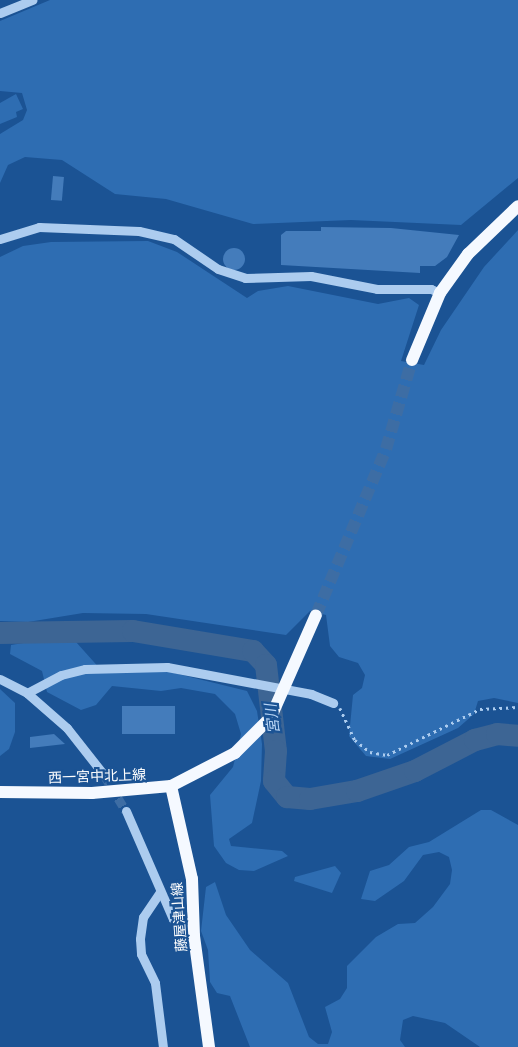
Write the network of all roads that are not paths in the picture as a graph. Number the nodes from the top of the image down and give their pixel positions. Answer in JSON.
{"nodes":[{"id":1,"x":33,"y":0,"type":"edge"},
{"id":2,"x":0,"y":13,"type":"edge"},
{"id":3,"x":518,"y":206,"type":"edge"},
{"id":4,"x":0,"y":239,"type":"edge"},
{"id":5,"x":440,"y":293,"type":"junction"},
{"id":6,"x":412,"y":360,"type":"tunnel mouth"},
{"id":7,"x":316,"y":615,"type":"tunnel mouth"},
{"id":8,"x":0,"y":679,"type":"edge"},
{"id":9,"x":27,"y":693,"type":"junction"},
{"id":10,"x":333,"y":703,"type":"road end"},
{"id":11,"x":104,"y":775,"type":"tunnel mouth"},
{"id":12,"x":171,"y":786,"type":"junction"},
{"id":13,"x":0,"y":792,"type":"edge"},
{"id":14,"x":126,"y":811,"type":"tunnel mouth"},
{"id":15,"x":160,"y":892,"type":"junction"},
{"id":16,"x":194,"y":936,"type":"junction"},
{"id":17,"x":163,"y":1047,"type":"edge"},
{"id":18,"x":209,"y":1047,"type":"edge"}],
"edges":[{"from":1,"to":2,"type":"street"},
{"from":3,"to":5,"type":"main road"},
{"from":4,"to":5,"type":"street"},
{"from":5,"to":6,"type":"main road"},
{"from":7,"to":12,"type":"main road","name":"西一宮中北上線","bridge":true},
{"from":8,"to":9,"type":"street"},
{"from":9,"to":10,"type":"street"},
{"from":9,"to":11,"type":"street"},
{"from":12,"to":13,"type":"main road","name":"西一宮中北上線"},
{"from":12,"to":16,"type":"main road","name":"藤屋津山線"},
{"from":14,"to":15,"type":"street"},
{"from":15,"to":16,"type":"street"},
{"from":15,"to":17,"type":"street"},
{"from":16,"to":18,"type":"main road","name":"藤屋津山線"}]}
